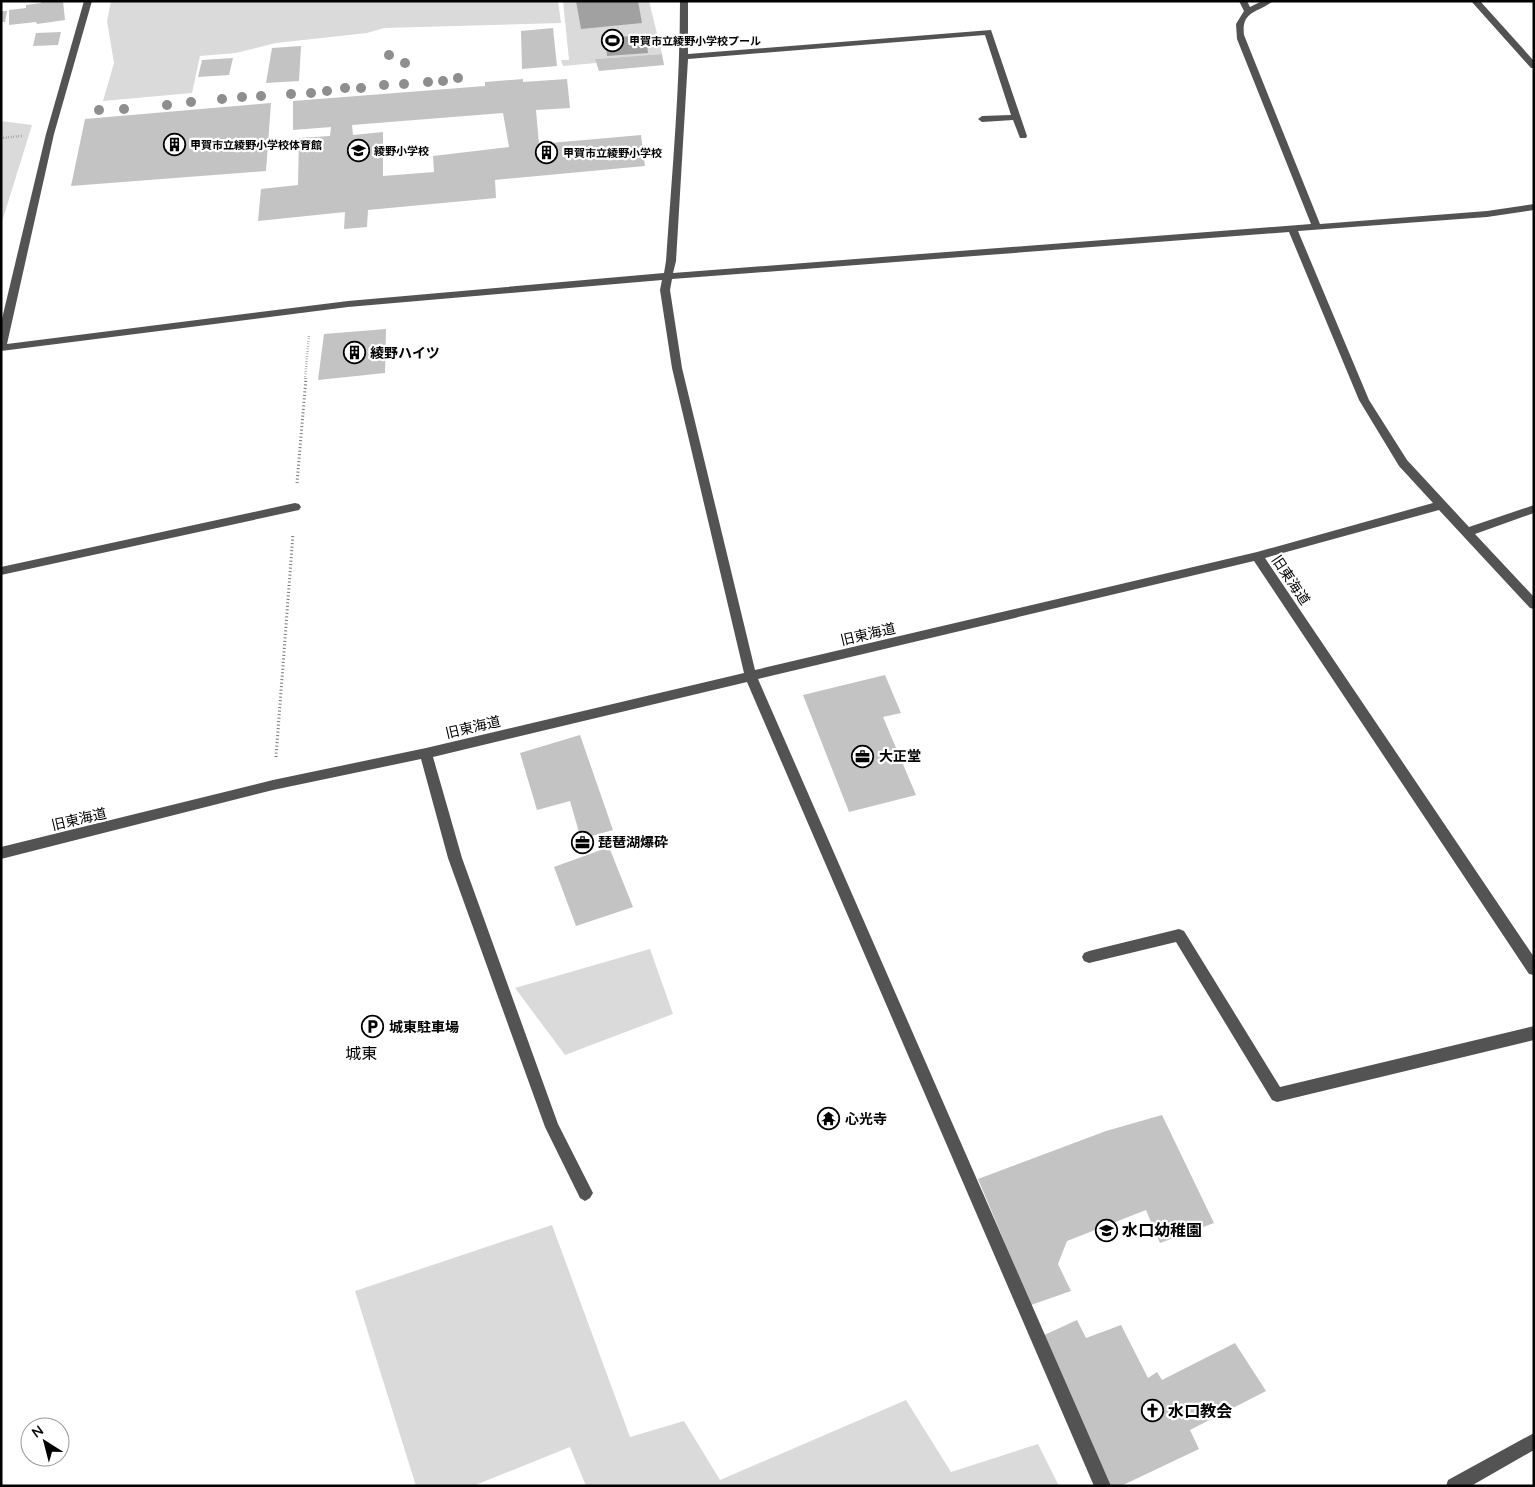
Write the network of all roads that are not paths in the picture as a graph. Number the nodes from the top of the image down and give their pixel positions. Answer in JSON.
{"nodes":[{"id":1,"x":88,"y":1,"type":"edge"},
{"id":2,"x":684,"y":1,"type":"edge"},
{"id":3,"x":1243,"y":1,"type":"edge"},
{"id":4,"x":1269,"y":1,"type":"edge"},
{"id":5,"x":1475,"y":1,"type":"edge"},
{"id":6,"x":1248,"y":11,"type":"junction"},
{"id":7,"x":684,"y":57,"type":"junction"},
{"id":8,"x":1534,"y":66,"type":"edge"},
{"id":9,"x":1016,"y":117,"type":"junction"},
{"id":10,"x":982,"y":119,"type":"dead end"},
{"id":11,"x":1023,"y":136,"type":"dead end"},
{"id":12,"x":1534,"y":207,"type":"edge"},
{"id":13,"x":1318,"y":228,"type":"junction"},
{"id":14,"x":1292,"y":229,"type":"junction"},
{"id":15,"x":668,"y":276,"type":"junction"},
{"id":16,"x":1,"y":347,"type":"edge"},
{"id":17,"x":1441,"y":505,"type":"junction"},
{"id":18,"x":295,"y":507,"type":"road end"},
{"id":19,"x":1534,"y":509,"type":"edge"},
{"id":20,"x":1468,"y":532,"type":"junction"},
{"id":21,"x":1257,"y":556,"type":"junction"},
{"id":22,"x":1,"y":571,"type":"edge"},
{"id":23,"x":1534,"y":605,"type":"edge"},
{"id":24,"x":751,"y":678,"type":"junction"},
{"id":25,"x":426,"y":753,"type":"junction"},
{"id":26,"x":1,"y":853,"type":"edge"},
{"id":27,"x":1089,"y":956,"type":"dead end"},
{"id":28,"x":1534,"y":969,"type":"edge"},
{"id":29,"x":1534,"y":1033,"type":"edge"},
{"id":30,"x":585,"y":1193,"type":"dead end"},
{"id":31,"x":1534,"y":1441,"type":"edge"},
{"id":32,"x":1103,"y":1486,"type":"edge"},
{"id":33,"x":1454,"y":1486,"type":"edge"}],
"edges":[{"from":1,"to":16,"type":"street"},
{"from":2,"to":7,"type":"street"},
{"from":3,"to":6,"type":"street"},
{"from":4,"to":6,"type":"street"},
{"from":5,"to":8,"type":"street"},
{"from":6,"to":13,"type":"street"},
{"from":7,"to":9,"type":"street"},
{"from":7,"to":15,"type":"street"},
{"from":9,"to":10,"type":"street"},
{"from":9,"to":11,"type":"street"},
{"from":12,"to":13,"type":"street"},
{"from":13,"to":14,"type":"street"},
{"from":14,"to":15,"type":"street"},
{"from":14,"to":17,"type":"street"},
{"from":15,"to":16,"type":"street"},
{"from":15,"to":24,"type":"street"},
{"from":17,"to":20,"type":"street"},
{"from":17,"to":21,"type":"street"},
{"from":18,"to":22,"type":"street"},
{"from":19,"to":20,"type":"street"},
{"from":20,"to":23,"type":"street"},
{"from":21,"to":24,"type":"street","name":"旧東海道"},
{"from":21,"to":28,"type":"street","name":"旧東海道"},
{"from":24,"to":25,"type":"street","name":"旧東海道"},
{"from":24,"to":32,"type":"street"},
{"from":25,"to":26,"type":"street","name":"旧東海道"},
{"from":25,"to":30,"type":"street"},
{"from":27,"to":29,"type":"street"},
{"from":31,"to":33,"type":"street"}]}
